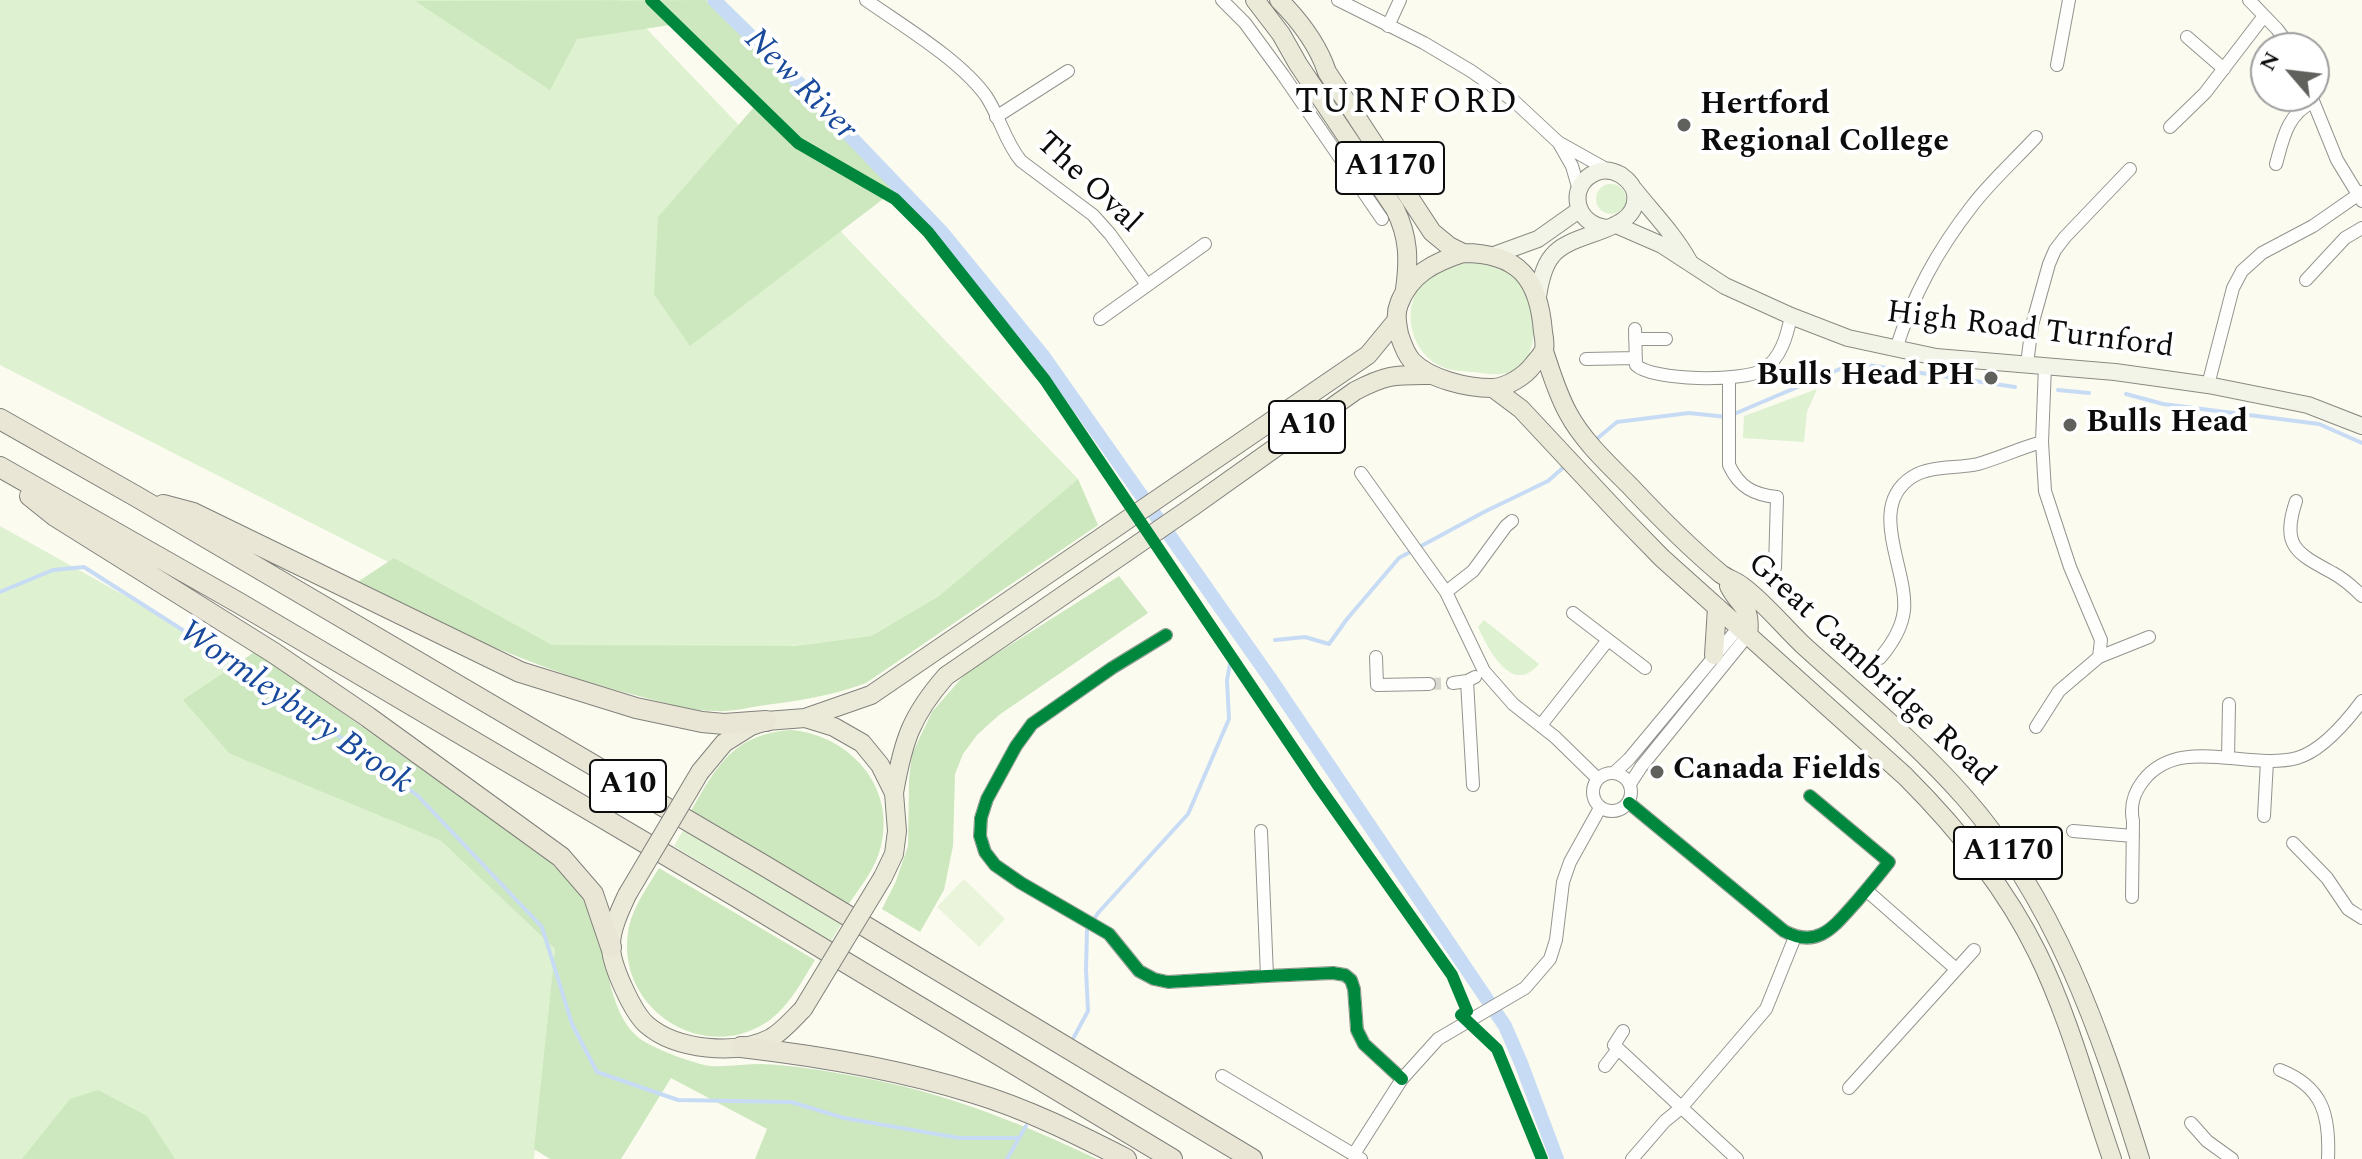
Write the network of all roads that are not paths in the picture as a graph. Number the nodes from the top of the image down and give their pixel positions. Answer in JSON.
{"nodes":[{"id":1,"x":866,"y":0,"type":"edge"},
{"id":2,"x":1222,"y":0,"type":"edge"},
{"id":3,"x":1255,"y":0,"type":"edge"},
{"id":4,"x":1279,"y":0,"type":"edge"},
{"id":5,"x":1338,"y":0,"type":"edge"},
{"id":6,"x":1400,"y":0,"type":"edge"},
{"id":7,"x":2069,"y":0,"type":"edge"},
{"id":8,"x":2249,"y":0,"type":"edge"},
{"id":9,"x":2264,"y":16,"type":"junction"},
{"id":10,"x":1388,"y":26,"type":"junction"},
{"id":11,"x":2278,"y":32,"type":"edge"},
{"id":12,"x":2187,"y":37,"type":"dead end"},
{"id":13,"x":2057,"y":65,"type":"dead end"},
{"id":14,"x":1290,"y":69,"type":"junction"},
{"id":15,"x":2224,"y":69,"type":"junction"},
{"id":16,"x":1068,"y":71,"type":"dead end"},
{"id":17,"x":1327,"y":72,"type":"junction"},
{"id":18,"x":2298,"y":112,"type":"edge"},
{"id":19,"x":2317,"y":112,"type":"edge"},
{"id":20,"x":996,"y":117,"type":"junction"},
{"id":21,"x":2170,"y":127,"type":"dead end"},
{"id":22,"x":2036,"y":137,"type":"dead end"},
{"id":23,"x":1558,"y":142,"type":"junction"},
{"id":24,"x":2276,"y":164,"type":"dead end"},
{"id":25,"x":2130,"y":169,"type":"dead end"},
{"id":26,"x":1608,"y":171,"type":"junction"},
{"id":27,"x":1634,"y":189,"type":"junction"},
{"id":28,"x":1579,"y":190,"type":"junction"},
{"id":29,"x":2360,"y":196,"type":"edge"},
{"id":30,"x":1579,"y":210,"type":"junction"},
{"id":31,"x":1382,"y":219,"type":"dead end"},
{"id":32,"x":1618,"y":228,"type":"junction"},
{"id":33,"x":2362,"y":228,"type":"edge"},
{"id":34,"x":1205,"y":244,"type":"dead end"},
{"id":35,"x":1463,"y":253,"type":"junction"},
{"id":36,"x":1494,"y":255,"type":"junction"},
{"id":37,"x":1690,"y":262,"type":"junction"},
{"id":38,"x":2306,"y":280,"type":"dead end"},
{"id":39,"x":1147,"y":285,"type":"junction"},
{"id":40,"x":1405,"y":289,"type":"junction"},
{"id":41,"x":1538,"y":297,"type":"junction"},
{"id":42,"x":1791,"y":316,"type":"junction"},
{"id":43,"x":1100,"y":319,"type":"dead end"},
{"id":44,"x":1396,"y":321,"type":"junction"},
{"id":45,"x":1666,"y":339,"type":"dead end"},
{"id":46,"x":1896,"y":349,"type":"junction"},
{"id":47,"x":1544,"y":351,"type":"junction"},
{"id":48,"x":1636,"y":358,"type":"junction"},
{"id":49,"x":1586,"y":359,"type":"dead end"},
{"id":50,"x":2027,"y":364,"type":"junction"},
{"id":51,"x":2045,"y":366,"type":"junction"},
{"id":52,"x":1430,"y":375,"type":"junction"},
{"id":53,"x":1729,"y":379,"type":"junction"},
{"id":54,"x":2208,"y":385,"type":"junction"},
{"id":55,"x":1493,"y":388,"type":"junction"},
{"id":56,"x":0,"y":419,"type":"edge"},
{"id":57,"x":2362,"y":426,"type":"edge"},
{"id":58,"x":2042,"y":442,"type":"junction"},
{"id":59,"x":0,"y":470,"type":"edge"},
{"id":60,"x":1361,"y":473,"type":"dead end"},
{"id":61,"x":139,"y":498,"type":"junction"},
{"id":62,"x":2296,"y":501,"type":"dead end"},
{"id":63,"x":1512,"y":521,"type":"dead end"},
{"id":64,"x":1775,"y":568,"type":"dead end"},
{"id":65,"x":1724,"y":576,"type":"junction"},
{"id":66,"x":1446,"y":592,"type":"junction"},
{"id":67,"x":2362,"y":596,"type":"edge"},
{"id":68,"x":1717,"y":607,"type":"junction"},
{"id":69,"x":1573,"y":613,"type":"dead end"},
{"id":70,"x":1772,"y":616,"type":"junction"},
{"id":71,"x":1745,"y":629,"type":"junction"},
{"id":72,"x":1166,"y":635,"type":"dead end"},
{"id":73,"x":2149,"y":637,"type":"dead end"},
{"id":74,"x":1608,"y":640,"type":"junction"},
{"id":75,"x":1714,"y":655,"type":"junction"},
{"id":76,"x":1376,"y":657,"type":"dead end"},
{"id":77,"x":2099,"y":657,"type":"junction"},
{"id":78,"x":1880,"y":658,"type":"dead end"},
{"id":79,"x":1645,"y":668,"type":"dead end"},
{"id":80,"x":1484,"y":671,"type":"junction"},
{"id":81,"x":1467,"y":681,"type":"junction"},
{"id":82,"x":1453,"y":683,"type":"tunnel mouth"},
{"id":83,"x":1429,"y":684,"type":"tunnel mouth"},
{"id":84,"x":2362,"y":701,"type":"edge"},
{"id":85,"x":2229,"y":704,"type":"dead end"},
{"id":86,"x":805,"y":718,"type":"junction"},
{"id":87,"x":766,"y":721,"type":"junction"},
{"id":88,"x":1541,"y":725,"type":"junction"},
{"id":89,"x":2036,"y":727,"type":"dead end"},
{"id":90,"x":2228,"y":758,"type":"junction"},
{"id":91,"x":2267,"y":761,"type":"junction"},
{"id":92,"x":1614,"y":773,"type":"junction"},
{"id":93,"x":1598,"y":779,"type":"junction"},
{"id":94,"x":1630,"y":784,"type":"junction"},
{"id":95,"x":1473,"y":785,"type":"dead end"},
{"id":96,"x":894,"y":793,"type":"junction"},
{"id":97,"x":1810,"y":796,"type":"dead end"},
{"id":98,"x":1629,"y":803,"type":"junction"},
{"id":99,"x":1600,"y":808,"type":"junction"},
{"id":100,"x":2264,"y":816,"type":"dead end"},
{"id":101,"x":1261,"y":831,"type":"dead end"},
{"id":102,"x":2073,"y":831,"type":"dead end"},
{"id":103,"x":2133,"y":836,"type":"junction"},
{"id":104,"x":2293,"y":843,"type":"dead end"},
{"id":105,"x":1866,"y":890,"type":"junction"},
{"id":106,"x":2132,"y":897,"type":"dead end"},
{"id":107,"x":2362,"y":918,"type":"edge"},
{"id":108,"x":1795,"y":937,"type":"junction"},
{"id":109,"x":611,"y":947,"type":"junction"},
{"id":110,"x":1974,"y":950,"type":"dead end"},
{"id":111,"x":1956,"y":969,"type":"junction"},
{"id":112,"x":1267,"y":976,"type":"junction"},
{"id":113,"x":1623,"y":1031,"type":"dead end"},
{"id":114,"x":741,"y":1047,"type":"junction"},
{"id":115,"x":1616,"y":1047,"type":"junction"},
{"id":116,"x":1605,"y":1066,"type":"dead end"},
{"id":117,"x":2280,"y":1070,"type":"dead end"},
{"id":118,"x":1222,"y":1076,"type":"dead end"},
{"id":119,"x":1402,"y":1079,"type":"junction"},
{"id":120,"x":1849,"y":1088,"type":"dead end"},
{"id":121,"x":1681,"y":1108,"type":"junction"},
{"id":122,"x":2191,"y":1123,"type":"dead end"},
{"id":123,"x":1358,"y":1157,"type":"edge"},
{"id":124,"x":1126,"y":1159,"type":"edge"},
{"id":125,"x":1172,"y":1159,"type":"edge"},
{"id":126,"x":1252,"y":1159,"type":"edge"},
{"id":127,"x":1632,"y":1159,"type":"edge"},
{"id":128,"x":1737,"y":1159,"type":"edge"},
{"id":129,"x":2112,"y":1159,"type":"edge"},
{"id":130,"x":2140,"y":1159,"type":"edge"},
{"id":131,"x":2232,"y":1159,"type":"edge"},
{"id":132,"x":2328,"y":1159,"type":"edge"}],
"edges":[{"from":1,"to":20,"type":"street","name":"The Oval"},
{"from":2,"to":14,"type":"street"},
{"from":3,"to":14,"type":"main road","number":"A1170"},
{"from":4,"to":17,"type":"main road","number":"A1170"},
{"from":5,"to":10,"type":"street"},
{"from":6,"to":10,"type":"street"},
{"from":7,"to":13,"type":"street"},
{"from":8,"to":9,"type":"street"},
{"from":9,"to":11,"type":"street"},
{"from":9,"to":15,"type":"street"},
{"from":10,"to":23,"type":"street"},
{"from":12,"to":15,"type":"street"},
{"from":14,"to":17,"type":"main road"},
{"from":14,"to":31,"type":"street"},
{"from":14,"to":40,"type":"main road","number":"A1170"},
{"from":15,"to":21,"type":"street"},
{"from":16,"to":20,"type":"street","name":"The Oval"},
{"from":17,"to":35,"type":"main road","number":"A1170"},
{"from":18,"to":24,"type":"street"},
{"from":19,"to":29,"type":"street"},
{"from":20,"to":39,"type":"street","name":"The Oval"},
{"from":22,"to":46,"type":"street"},
{"from":23,"to":26,"type":"street"},
{"from":23,"to":28,"type":"street"},
{"from":25,"to":50,"type":"street"},
{"from":26,"to":27,"type":"main road"},
{"from":26,"to":28,"type":"main road"},
{"from":27,"to":32,"type":"main road"},
{"from":27,"to":37,"type":"main road"},
{"from":28,"to":30,"type":"main road"},
{"from":29,"to":54,"type":"street"},
{"from":30,"to":32,"type":"main road"},
{"from":30,"to":36,"type":"main road"},
{"from":32,"to":37,"type":"main road","name":"High Road Turnford"},
{"from":32,"to":41,"type":"main road"},
{"from":33,"to":38,"type":"street"},
{"from":34,"to":39,"type":"street"},
{"from":35,"to":36,"type":"main road"},
{"from":35,"to":40,"type":"main road"},
{"from":36,"to":41,"type":"main road"},
{"from":37,"to":42,"type":"main road","name":"High Road Turnford"},
{"from":39,"to":43,"type":"street"},
{"from":40,"to":44,"type":"main road"},
{"from":41,"to":47,"type":"main road"},
{"from":42,"to":46,"type":"main road","name":"High Road Turnford"},
{"from":42,"to":53,"type":"street"},
{"from":44,"to":52,"type":"main road"},
{"from":44,"to":86,"type":"main road","number":"A10"},
{"from":45,"to":48,"type":"street"},
{"from":46,"to":50,"type":"main road","name":"High Road Turnford"},
{"from":47,"to":55,"type":"main road"},
{"from":47,"to":65,"type":"main road","name":"Great Cambridge Road","number":"A1170"},
{"from":48,"to":49,"type":"street"},
{"from":48,"to":53,"type":"street"},
{"from":50,"to":51,"type":"main road","name":"High Road Turnford"},
{"from":51,"to":54,"type":"main road","name":"High Road Turnford"},
{"from":51,"to":58,"type":"street"},
{"from":52,"to":55,"type":"main road"},
{"from":52,"to":96,"type":"main road","number":"A10"},
{"from":53,"to":64,"type":"street"},
{"from":54,"to":57,"type":"main road","name":"High Road Turnford"},
{"from":55,"to":68,"type":"main road","name":"Great Cambridge Road","number":"A1170"},
{"from":56,"to":61,"type":"highway","number":"A10"},
{"from":58,"to":77,"type":"street"},
{"from":58,"to":78,"type":"street"},
{"from":59,"to":109,"type":"highway"},
{"from":59,"to":125,"type":"highway","number":"A10"},
{"from":60,"to":66,"type":"street"},
{"from":61,"to":87,"type":"highway"},
{"from":61,"to":126,"type":"highway","number":"A10"},
{"from":62,"to":67,"type":"street"},
{"from":63,"to":66,"type":"street"},
{"from":65,"to":70,"type":"main road","name":"Great Cambridge Road","number":"A1170"},
{"from":65,"to":71,"type":"main road"},
{"from":66,"to":80,"type":"street"},
{"from":68,"to":71,"type":"main road","name":"Great Cambridge Road","number":"A1170"},
{"from":68,"to":75,"type":"main road"},
{"from":69,"to":74,"type":"street"},
{"from":70,"to":71,"type":"main road"},
{"from":70,"to":130,"type":"main road","name":"Great Cambridge Road","number":"A1170"},
{"from":71,"to":75,"type":"street"},
{"from":71,"to":94,"type":"street"},
{"from":71,"to":129,"type":"main road","name":"Great Cambridge Road","number":"A1170"},
{"from":72,"to":112,"type":"street"},
{"from":73,"to":77,"type":"street"},
{"from":74,"to":79,"type":"street"},
{"from":74,"to":88,"type":"street"},
{"from":75,"to":92,"type":"street"},
{"from":76,"to":83,"type":"street"},
{"from":77,"to":89,"type":"street"},
{"from":80,"to":81,"type":"street"},
{"from":80,"to":88,"type":"street"},
{"from":81,"to":82,"type":"street"},
{"from":81,"to":95,"type":"street"},
{"from":84,"to":91,"type":"street"},
{"from":85,"to":90,"type":"street"},
{"from":86,"to":87,"type":"main road","number":"A10"},
{"from":86,"to":96,"type":"main road","number":"A10"},
{"from":87,"to":109,"type":"main road","number":"A10","bridge":true},
{"from":88,"to":93,"type":"street"},
{"from":90,"to":91,"type":"street"},
{"from":90,"to":103,"type":"street"},
{"from":91,"to":100,"type":"street"},
{"from":92,"to":93,"type":"street"},
{"from":92,"to":94,"type":"street"},
{"from":93,"to":99,"type":"street"},
{"from":94,"to":98,"type":"street"},
{"from":96,"to":114,"type":"main road","number":"A10","bridge":true},
{"from":97,"to":105,"type":"street"},
{"from":98,"to":99,"type":"street"},
{"from":98,"to":108,"type":"street"},
{"from":99,"to":119,"type":"street"},
{"from":101,"to":112,"type":"street"},
{"from":102,"to":103,"type":"street"},
{"from":103,"to":106,"type":"street"},
{"from":104,"to":107,"type":"street"},
{"from":105,"to":108,"type":"street"},
{"from":105,"to":111,"type":"street"},
{"from":108,"to":121,"type":"street"},
{"from":109,"to":114,"type":"main road","number":"A10"},
{"from":110,"to":111,"type":"street"},
{"from":111,"to":120,"type":"street"},
{"from":112,"to":119,"type":"street"},
{"from":113,"to":115,"type":"street"},
{"from":114,"to":124,"type":"highway"},
{"from":115,"to":116,"type":"street"},
{"from":115,"to":121,"type":"street"},
{"from":117,"to":132,"type":"street"},
{"from":118,"to":123,"type":"street"},
{"from":119,"to":123,"type":"street"},
{"from":121,"to":127,"type":"street"},
{"from":121,"to":128,"type":"street"},
{"from":122,"to":131,"type":"street"}]}
